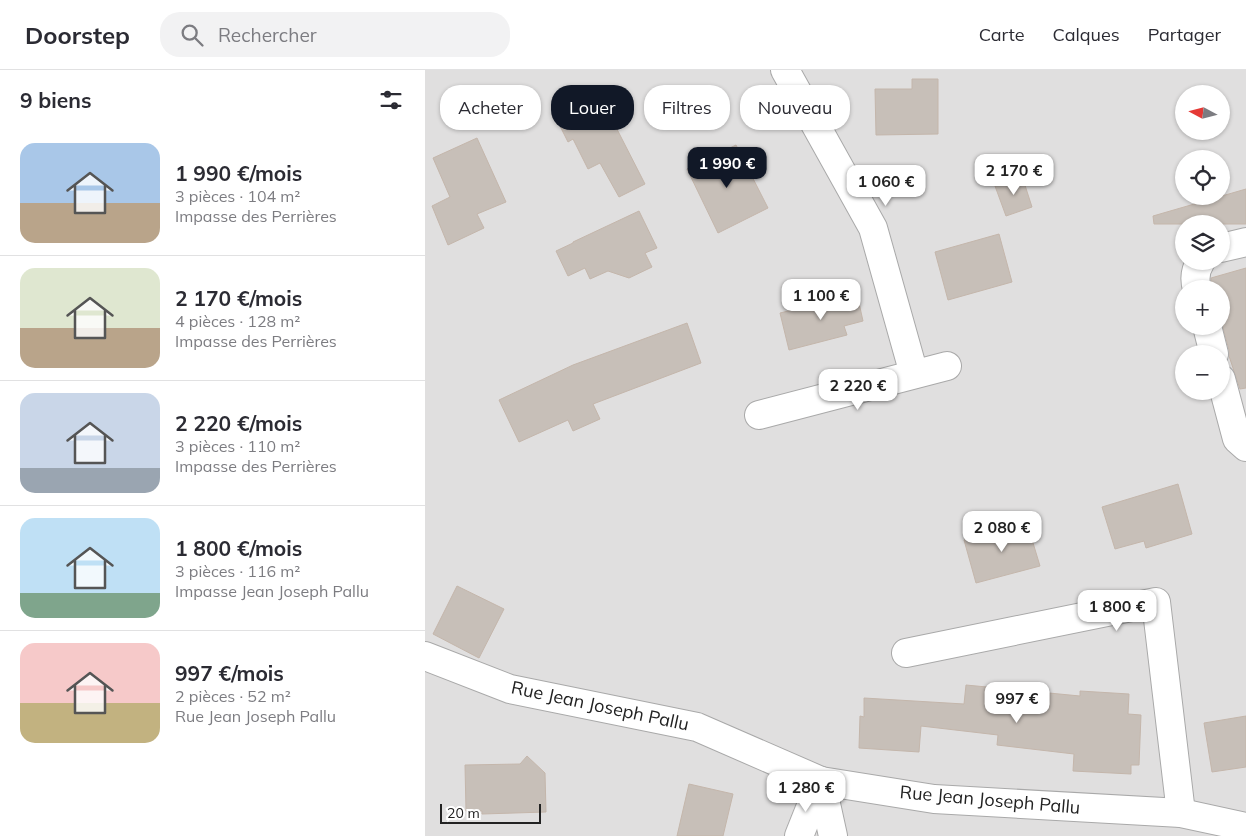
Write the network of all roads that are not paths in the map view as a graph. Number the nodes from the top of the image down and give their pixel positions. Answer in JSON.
{"nodes":[{"id":1,"x":785,"y":70,"type":"edge"},
{"id":2,"x":1246,"y":242,"type":"edge"},
{"id":3,"x":1230,"y":246,"type":"edge"},
{"id":4,"x":947,"y":366,"type":"dead end"},
{"id":5,"x":914,"y":374,"type":"junction"},
{"id":6,"x":1226,"y":400,"type":"edge"},
{"id":7,"x":759,"y":415,"type":"dead end"},
{"id":8,"x":1246,"y":447,"type":"edge"},
{"id":9,"x":906,"y":653,"type":"dead end"},
{"id":10,"x":425,"y":656,"type":"edge"},
{"id":11,"x":821,"y":781,"type":"junction"},
{"id":12,"x":1181,"y":813,"type":"junction"},
{"id":13,"x":1246,"y":827,"type":"edge"},
{"id":14,"x":799,"y":836,"type":"edge"},
{"id":15,"x":833,"y":836,"type":"edge"}],
"edges":[{"from":1,"to":5,"type":"street"},
{"from":2,"to":3,"type":"street"},
{"from":4,"to":5,"type":"street"},
{"from":5,"to":7,"type":"street"},
{"from":6,"to":8,"type":"street"},
{"from":9,"to":12,"type":"street"},
{"from":10,"to":11,"type":"street","name":"Rue Jean Joseph Pallu"},
{"from":11,"to":12,"type":"street","name":"Rue Jean Joseph Pallu"},
{"from":11,"to":14,"type":"street"},
{"from":11,"to":15,"type":"street"},
{"from":12,"to":13,"type":"street","name":"Rue Jean Joseph Pallu"}]}
